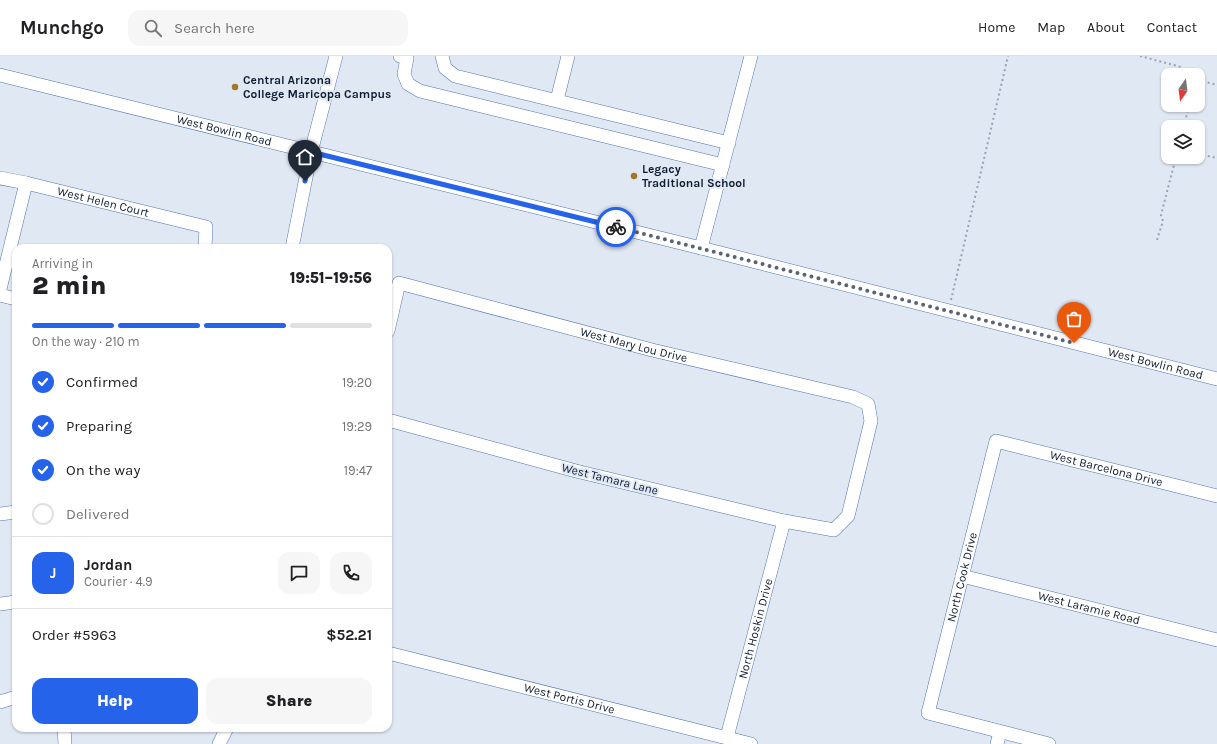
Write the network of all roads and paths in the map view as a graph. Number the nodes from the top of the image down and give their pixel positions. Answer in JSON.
{"nodes":[{"id":1,"x":336,"y":56,"type":"edge"},
{"id":2,"x":442,"y":56,"type":"edge"},
{"id":3,"x":568,"y":56,"type":"edge"},
{"id":4,"x":751,"y":56,"type":"edge"},
{"id":5,"x":1008,"y":56,"type":"edge"},
{"id":6,"x":1140,"y":56,"type":"edge"},
{"id":7,"x":405,"y":57,"type":"edge"},
{"id":8,"x":1182,"y":68,"type":"edge"},
{"id":9,"x":0,"y":75,"type":"edge"},
{"id":10,"x":1205,"y":82,"type":"edge"},
{"id":11,"x":1217,"y":85,"type":"edge"},
{"id":12,"x":557,"y":100,"type":"junction"},
{"id":13,"x":729,"y":143,"type":"junction"},
{"id":14,"x":311,"y":152,"type":"junction"},
{"id":15,"x":1205,"y":155,"type":"edge"},
{"id":16,"x":1217,"y":158,"type":"edge"},
{"id":17,"x":1174,"y":164,"type":"edge"},
{"id":18,"x":723,"y":165,"type":"junction"},
{"id":19,"x":0,"y":178,"type":"edge"},
{"id":20,"x":26,"y":183,"type":"junction"},
{"id":21,"x":1157,"y":240,"type":"dead end"},
{"id":22,"x":205,"y":244,"type":"edge"},
{"id":23,"x":293,"y":244,"type":"edge"},
{"id":24,"x":701,"y":248,"type":"junction"},
{"id":25,"x":0,"y":289,"type":"edge"},
{"id":26,"x":0,"y":295,"type":"edge"},
{"id":27,"x":12,"y":298,"type":"edge"},
{"id":28,"x":948,"y":311,"type":"junction"},
{"id":29,"x":392,"y":314,"type":"edge"},
{"id":30,"x":1217,"y":379,"type":"edge"},
{"id":31,"x":392,"y":421,"type":"edge"},
{"id":32,"x":996,"y":440,"type":"joint"},
{"id":33,"x":1217,"y":496,"type":"edge"},
{"id":34,"x":12,"y":512,"type":"edge"},
{"id":35,"x":0,"y":514,"type":"edge"},
{"id":36,"x":784,"y":521,"type":"junction"},
{"id":37,"x":834,"y":530,"type":"joint"},
{"id":38,"x":962,"y":576,"type":"junction"},
{"id":39,"x":12,"y":602,"type":"edge"},
{"id":40,"x":0,"y":604,"type":"edge"},
{"id":41,"x":1217,"y":640,"type":"edge"},
{"id":42,"x":392,"y":655,"type":"edge"},
{"id":43,"x":12,"y":698,"type":"edge"},
{"id":44,"x":0,"y":702,"type":"edge"},
{"id":45,"x":64,"y":732,"type":"edge"},
{"id":46,"x":225,"y":732,"type":"edge"},
{"id":47,"x":727,"y":737,"type":"junction"},
{"id":48,"x":999,"y":738,"type":"edge"},
{"id":49,"x":66,"y":744,"type":"edge"},
{"id":50,"x":219,"y":744,"type":"edge"},
{"id":51,"x":751,"y":744,"type":"edge"},
{"id":52,"x":1049,"y":744,"type":"edge"}],
"edges":[{"from":1,"to":14,"type":"street"},
{"from":2,"to":12,"type":"street"},
{"from":3,"to":12,"type":"street"},
{"from":4,"to":13,"type":"street"},
{"from":5,"to":28,"type":"path"},
{"from":6,"to":8,"type":"path"},
{"from":7,"to":18,"type":"street"},
{"from":9,"to":14,"type":"street","name":"West Bowlin Road"},
{"from":10,"to":11,"type":"path"},
{"from":12,"to":13,"type":"street"},
{"from":13,"to":18,"type":"street"},
{"from":14,"to":23,"type":"street"},
{"from":14,"to":24,"type":"street","name":"West Bowlin Road"},
{"from":15,"to":16,"type":"path"},
{"from":17,"to":21,"type":"path"},
{"from":18,"to":24,"type":"street"},
{"from":19,"to":20,"type":"street","name":"West Helen Court"},
{"from":20,"to":22,"type":"street","name":"West Helen Court"},
{"from":20,"to":25,"type":"street"},
{"from":24,"to":28,"type":"street","name":"West Bowlin Road"},
{"from":26,"to":27,"type":"street"},
{"from":28,"to":30,"type":"street","name":"West Bowlin Road"},
{"from":29,"to":37,"type":"street","name":"West Mary Lou Drive"},
{"from":31,"to":36,"type":"street","name":"West Tamara Lane"},
{"from":32,"to":33,"type":"street","name":"West Barcelona Drive"},
{"from":32,"to":38,"type":"street","name":"North Cook Drive"},
{"from":34,"to":35,"type":"street"},
{"from":36,"to":37,"type":"street","name":"West Tamara Lane"},
{"from":36,"to":47,"type":"street","name":"North Hoskin Drive"},
{"from":38,"to":41,"type":"street","name":"West Laramie Road"},
{"from":38,"to":48,"type":"street","name":"North Cook Drive"},
{"from":39,"to":40,"type":"street"},
{"from":42,"to":47,"type":"street","name":"West Portis Drive"},
{"from":43,"to":44,"type":"street"},
{"from":45,"to":49,"type":"street"},
{"from":46,"to":50,"type":"street"},
{"from":47,"to":51,"type":"street","name":"West Portis Drive"},
{"from":48,"to":52,"type":"street"}]}
